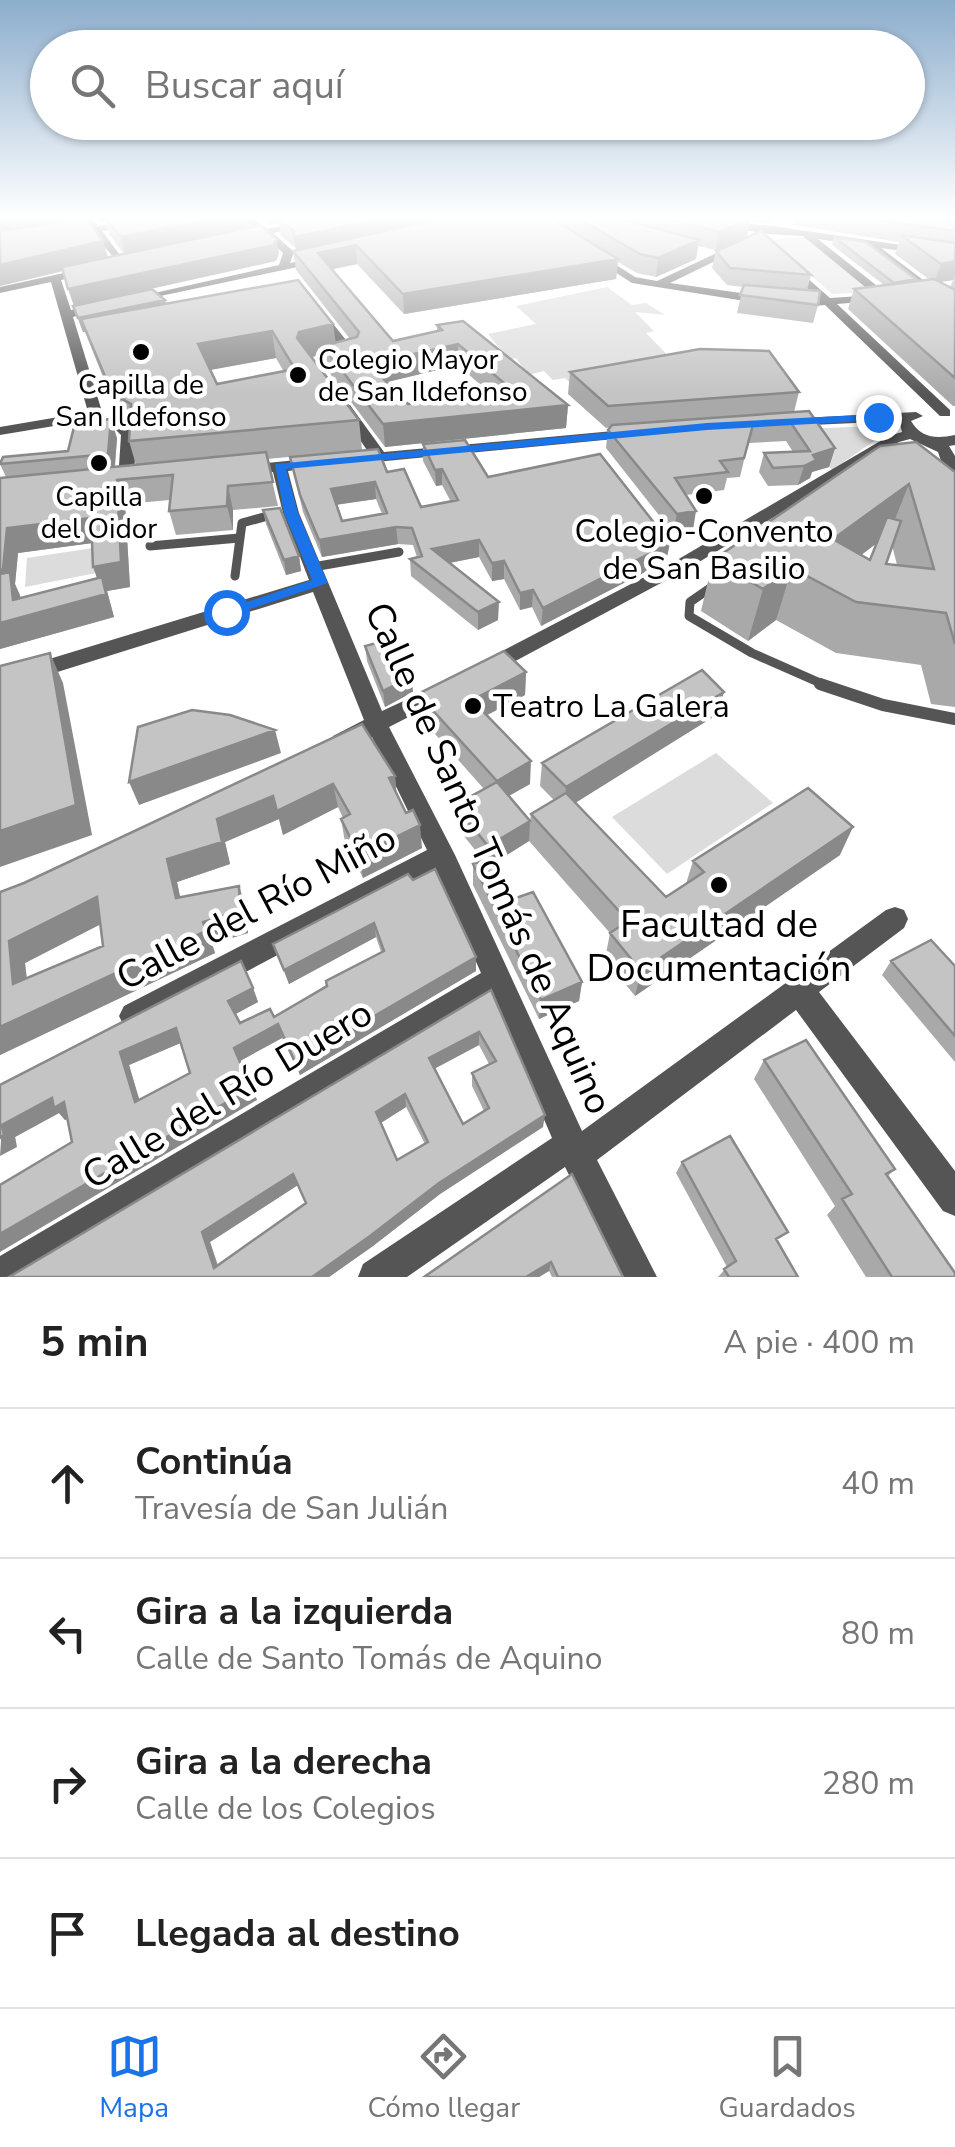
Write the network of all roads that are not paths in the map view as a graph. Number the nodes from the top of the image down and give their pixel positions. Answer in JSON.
{"nodes":[{"id":1,"x":62,"y":276,"type":"edge"},
{"id":2,"x":227,"y":276,"type":"edge"},
{"id":3,"x":288,"y":276,"type":"edge"},
{"id":4,"x":625,"y":276,"type":"edge"},
{"id":5,"x":676,"y":276,"type":"edge"},
{"id":6,"x":800,"y":276,"type":"edge"},
{"id":7,"x":858,"y":276,"type":"edge"},
{"id":8,"x":917,"y":276,"type":"edge"},
{"id":9,"x":55,"y":277,"type":"junction"},
{"id":10,"x":294,"y":283,"type":"edge"},
{"id":11,"x":657,"y":285,"type":"junction"},
{"id":12,"x":0,"y":290,"type":"edge"},
{"id":13,"x":938,"y":290,"type":"junction"},
{"id":14,"x":916,"y":294,"type":"edge"},
{"id":15,"x":901,"y":296,"type":"edge"},
{"id":16,"x":885,"y":297,"type":"junction"},
{"id":17,"x":311,"y":304,"type":"edge"},
{"id":18,"x":830,"y":304,"type":"junction"},
{"id":19,"x":955,"y":310,"type":"edge"},
{"id":20,"x":66,"y":315,"type":"junction"},
{"id":21,"x":90,"y":339,"type":"edge"},
{"id":22,"x":74,"y":342,"type":"junction"},
{"id":23,"x":952,"y":414,"type":"edge"},
{"id":24,"x":778,"y":422,"type":"edge"},
{"id":25,"x":122,"y":428,"type":"dead end"},
{"id":26,"x":655,"y":431,"type":"edge"},
{"id":27,"x":0,"y":432,"type":"edge"},
{"id":28,"x":586,"y":438,"type":"junction"},
{"id":29,"x":931,"y":439,"type":"edge"},
{"id":30,"x":598,"y":453,"type":"edge"},
{"id":31,"x":380,"y":457,"type":"junction"},
{"id":32,"x":279,"y":466,"type":"junction"},
{"id":33,"x":226,"y":472,"type":"edge"},
{"id":34,"x":955,"y":479,"type":"edge"},
{"id":35,"x":126,"y":482,"type":"edge"},
{"id":36,"x":291,"y":513,"type":"junction"},
{"id":37,"x":240,"y":538,"type":"junction"},
{"id":38,"x":150,"y":546,"type":"dead end"},
{"id":39,"x":398,"y":552,"type":"dead end"},
{"id":40,"x":317,"y":575,"type":"junction"},
{"id":41,"x":235,"y":576,"type":"dead end"},
{"id":42,"x":722,"y":580,"type":"edge"},
{"id":43,"x":0,"y":682,"type":"edge"},
{"id":44,"x":955,"y":718,"type":"edge"},
{"id":45,"x":377,"y":725,"type":"junction"},
{"id":46,"x":321,"y":752,"type":"edge"},
{"id":47,"x":442,"y":855,"type":"junction"},
{"id":48,"x":895,"y":919,"type":"dead end"},
{"id":49,"x":496,"y":980,"type":"junction"},
{"id":50,"x":799,"y":992,"type":"junction"},
{"id":51,"x":106,"y":1031,"type":"edge"},
{"id":52,"x":574,"y":1150,"type":"junction"},
{"id":53,"x":955,"y":1199,"type":"edge"},
{"id":54,"x":0,"y":1276,"type":"edge"},
{"id":55,"x":376,"y":1277,"type":"edge"},
{"id":56,"x":639,"y":1277,"type":"edge"}],
"edges":[{"from":1,"to":9,"type":"street"},
{"from":2,"to":20,"type":"street"},
{"from":3,"to":10,"type":"street"},
{"from":4,"to":11,"type":"street"},
{"from":5,"to":11,"type":"street"},
{"from":6,"to":18,"type":"street"},
{"from":7,"to":16,"type":"street"},
{"from":8,"to":13,"type":"street"},
{"from":9,"to":12,"type":"street"},
{"from":9,"to":20,"type":"street"},
{"from":11,"to":18,"type":"street"},
{"from":13,"to":14,"type":"street"},
{"from":13,"to":19,"type":"street"},
{"from":15,"to":16,"type":"street"},
{"from":16,"to":18,"type":"street"},
{"from":17,"to":31,"type":"street"},
{"from":18,"to":23,"type":"street"},
{"from":20,"to":22,"type":"street"},
{"from":21,"to":22,"type":"street"},
{"from":22,"to":27,"type":"street"},
{"from":23,"to":29,"type":"street"},
{"from":24,"to":29,"type":"street"},
{"from":25,"to":35,"type":"street"},
{"from":26,"to":28,"type":"street"},
{"from":28,"to":30,"type":"street"},
{"from":28,"to":31,"type":"street"},
{"from":29,"to":34,"type":"street"},
{"from":29,"to":45,"type":"street"},
{"from":31,"to":32,"type":"street"},
{"from":32,"to":33,"type":"street"},
{"from":32,"to":36,"type":"street","name":"Calle de Santo Tomás de Aquino"},
{"from":36,"to":37,"type":"lane"},
{"from":36,"to":40,"type":"street","name":"Calle de Santo Tomás de Aquino"},
{"from":37,"to":38,"type":"lane"},
{"from":37,"to":41,"type":"lane"},
{"from":39,"to":40,"type":"lane"},
{"from":40,"to":43,"type":"street"},
{"from":40,"to":45,"type":"street","name":"Calle de Santo Tomás de Aquino"},
{"from":42,"to":44,"type":"lane"},
{"from":45,"to":46,"type":"street"},
{"from":45,"to":47,"type":"street","name":"Calle de Santo Tomás de Aquino"},
{"from":47,"to":49,"type":"street","name":"Calle de Santo Tomás de Aquino"},
{"from":47,"to":51,"type":"street","name":"Calle del Río Miño"},
{"from":48,"to":50,"type":"street"},
{"from":49,"to":52,"type":"street","name":"Calle de Santo Tomás de Aquino"},
{"from":49,"to":54,"type":"street","name":"Calle del Río Duero"},
{"from":50,"to":52,"type":"street"},
{"from":50,"to":53,"type":"street"},
{"from":52,"to":55,"type":"street"},
{"from":52,"to":56,"type":"street","name":"Calle de Santo Tomás de Aquino"}]}
